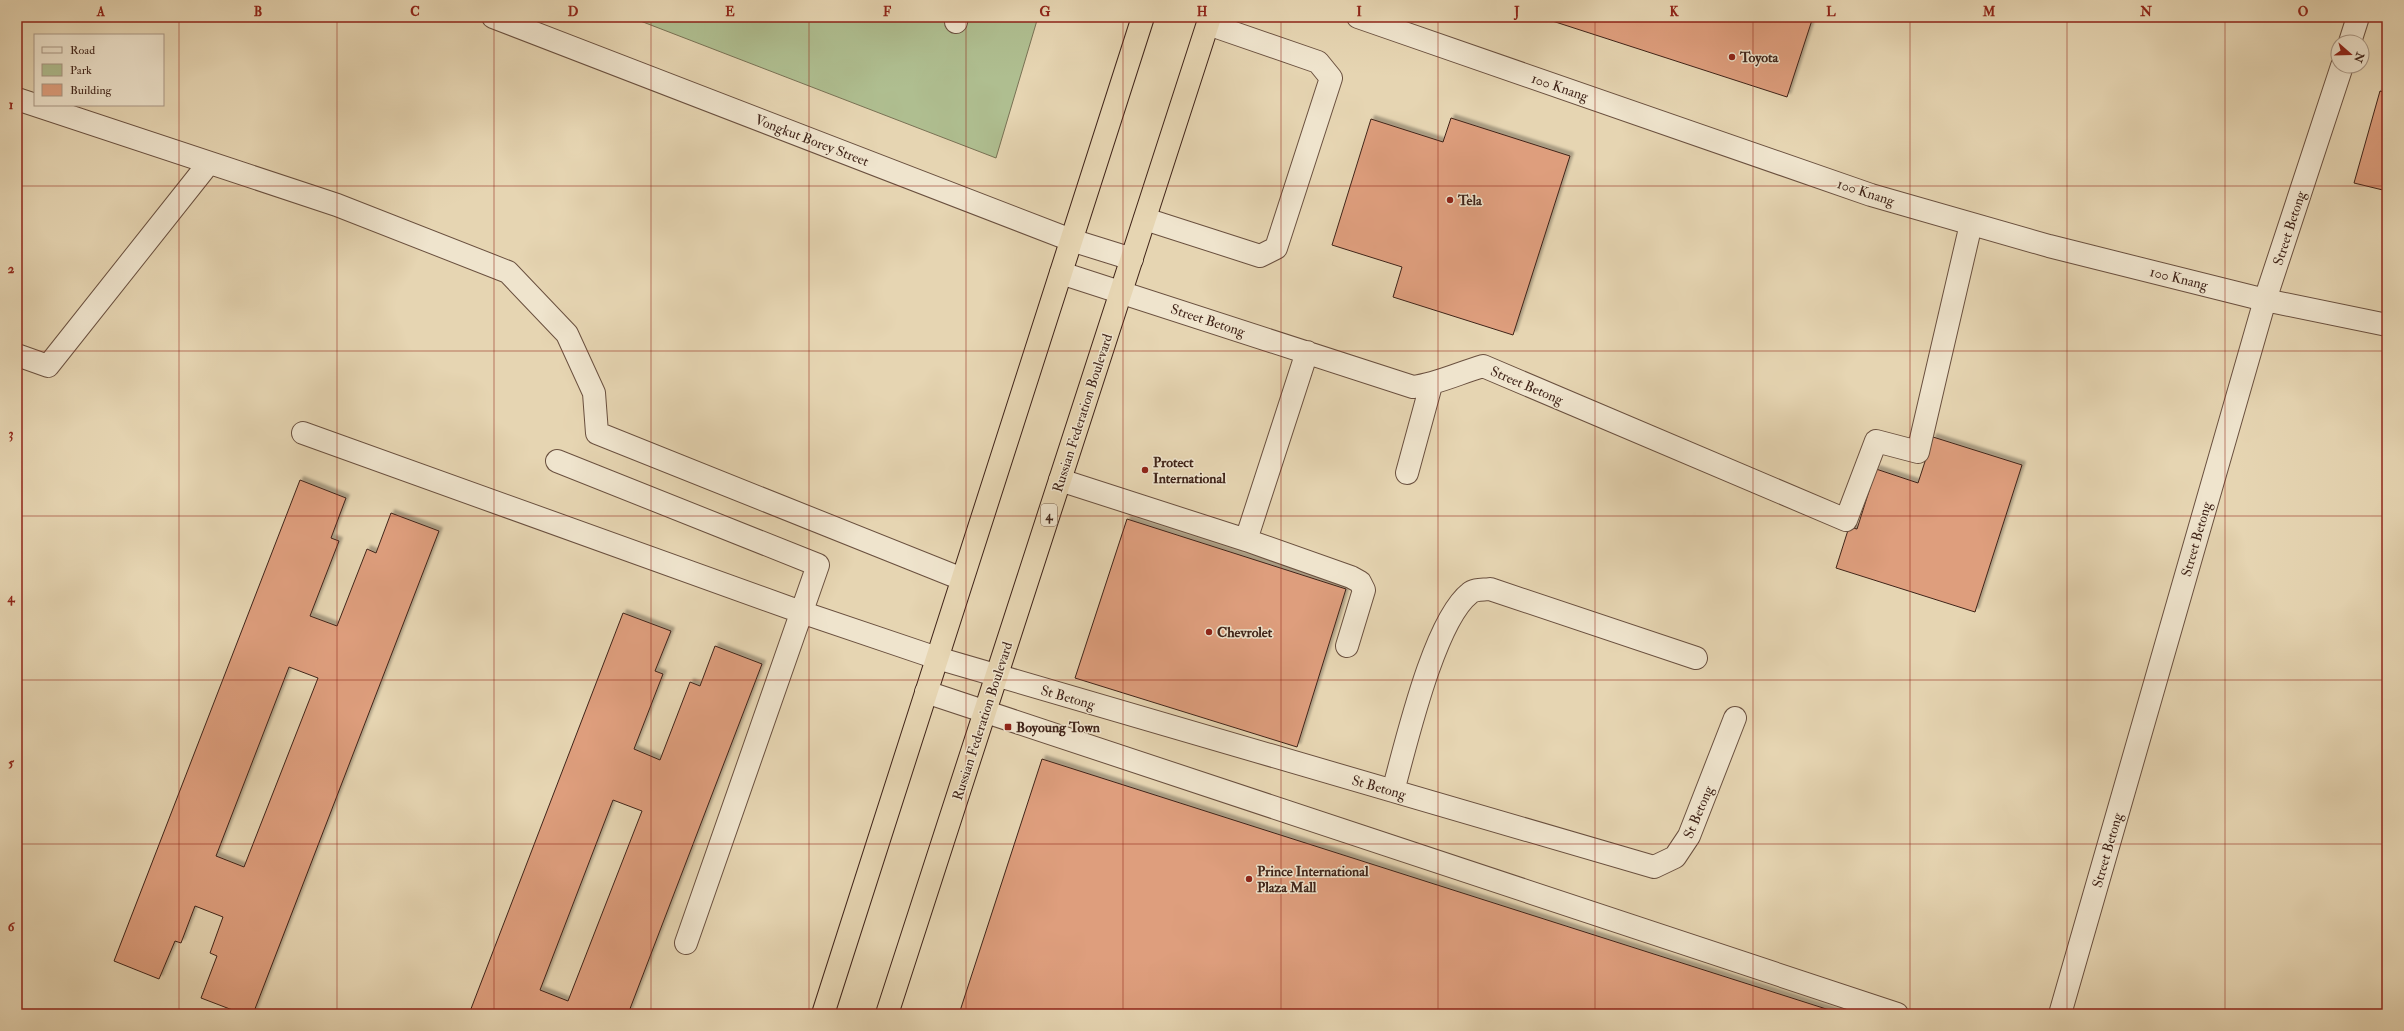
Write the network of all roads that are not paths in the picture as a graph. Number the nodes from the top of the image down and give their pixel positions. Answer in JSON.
{"nodes":[{"id":1,"x":493,"y":17,"type":"edge"},
{"id":2,"x":1143,"y":17,"type":"edge"},
{"id":3,"x":1358,"y":17,"type":"edge"},
{"id":4,"x":2358,"y":17,"type":"edge"},
{"id":5,"x":1209,"y":20,"type":"edge"},
{"id":6,"x":2353,"y":34,"type":"edge"},
{"id":7,"x":2339,"y":74,"type":"edge"},
{"id":8,"x":17,"y":99,"type":"edge"},
{"id":9,"x":34,"y":105,"type":"edge"},
{"id":10,"x":38,"y":106,"type":"edge"},
{"id":11,"x":209,"y":164,"type":"junction"},
{"id":12,"x":1145,"y":219,"type":"junction"},
{"id":13,"x":1971,"y":224,"type":"junction"},
{"id":14,"x":1071,"y":240,"type":"junction"},
{"id":15,"x":1132,"y":259,"type":"junction"},
{"id":16,"x":1061,"y":273,"type":"junction"},
{"id":17,"x":1121,"y":292,"type":"junction"},
{"id":18,"x":2265,"y":300,"type":"junction"},
{"id":19,"x":2387,"y":325,"type":"edge"},
{"id":20,"x":1307,"y":352,"type":"junction"},
{"id":21,"x":17,"y":355,"type":"edge"},
{"id":22,"x":1431,"y":385,"type":"junction"},
{"id":23,"x":303,"y":433,"type":"dead end"},
{"id":24,"x":557,"y":461,"type":"dead end"},
{"id":25,"x":1407,"y":473,"type":"dead end"},
{"id":26,"x":1060,"y":480,"type":"junction"},
{"id":27,"x":1246,"y":540,"type":"junction"},
{"id":28,"x":962,"y":579,"type":"junction"},
{"id":29,"x":801,"y":612,"type":"junction"},
{"id":30,"x":1346,"y":646,"type":"dead end"},
{"id":31,"x":937,"y":658,"type":"junction"},
{"id":32,"x":1696,"y":658,"type":"dead end"},
{"id":33,"x":997,"y":676,"type":"junction"},
{"id":34,"x":926,"y":692,"type":"junction"},
{"id":35,"x":985,"y":712,"type":"junction"},
{"id":36,"x":1735,"y":718,"type":"dead end"},
{"id":37,"x":1393,"y":791,"type":"junction"},
{"id":38,"x":686,"y":943,"type":"dead end"},
{"id":39,"x":823,"y":1014,"type":"edge"},
{"id":40,"x":887,"y":1014,"type":"edge"},
{"id":41,"x":1897,"y":1014,"type":"edge"},
{"id":42,"x":2060,"y":1014,"type":"edge"}],
"edges":[{"from":1,"to":14,"type":"street","name":"Vongkut Borey Street"},
{"from":2,"to":14,"type":"highway"},
{"from":3,"to":13,"type":"street","name":"100 Knang"},
{"from":4,"to":6,"type":"street"},
{"from":5,"to":12,"type":"highway","name":"Russian Federation Boulevard","number":"4"},
{"from":5,"to":12,"type":"street"},
{"from":7,"to":18,"type":"street","name":"Street Betong"},
{"from":8,"to":9,"type":"street"},
{"from":10,"to":11,"type":"street"},
{"from":11,"to":21,"type":"street"},
{"from":11,"to":28,"type":"street"},
{"from":12,"to":15,"type":"highway","name":"Russian Federation Boulevard","number":"4"},
{"from":13,"to":18,"type":"street","name":"100 Knang"},
{"from":13,"to":22,"type":"street","name":"Street Betong"},
{"from":14,"to":15,"type":"street","name":"Vongkut Borey Street"},
{"from":14,"to":16,"type":"highway"},
{"from":15,"to":17,"type":"highway","name":"Russian Federation Boulevard","number":"4"},
{"from":16,"to":17,"type":"street","name":"Street Betong"},
{"from":16,"to":28,"type":"highway"},
{"from":17,"to":20,"type":"street","name":"Street Betong"},
{"from":17,"to":26,"type":"highway","name":"Russian Federation Boulevard","number":"4"},
{"from":18,"to":19,"type":"street","name":"100 Knang"},
{"from":18,"to":42,"type":"street","name":"Street Betong"},
{"from":20,"to":22,"type":"street","name":"Street Betong"},
{"from":20,"to":27,"type":"street"},
{"from":22,"to":25,"type":"street"},
{"from":23,"to":29,"type":"street","name":"St Betong"},
{"from":24,"to":29,"type":"street"},
{"from":26,"to":27,"type":"street"},
{"from":26,"to":33,"type":"highway","name":"Russian Federation Boulevard","number":"4"},
{"from":27,"to":30,"type":"street"},
{"from":28,"to":31,"type":"highway"},
{"from":29,"to":31,"type":"street","name":"St Betong"},
{"from":29,"to":38,"type":"street"},
{"from":31,"to":33,"type":"street","name":"St Betong"},
{"from":31,"to":34,"type":"highway"},
{"from":32,"to":37,"type":"street"},
{"from":33,"to":35,"type":"highway","name":"Russian Federation Boulevard","number":"4"},
{"from":33,"to":37,"type":"street","name":"St Betong"},
{"from":34,"to":35,"type":"street"},
{"from":34,"to":39,"type":"highway"},
{"from":35,"to":40,"type":"highway","name":"Russian Federation Boulevard","number":"4"},
{"from":35,"to":41,"type":"street"},
{"from":36,"to":37,"type":"street","name":"St Betong"}]}
